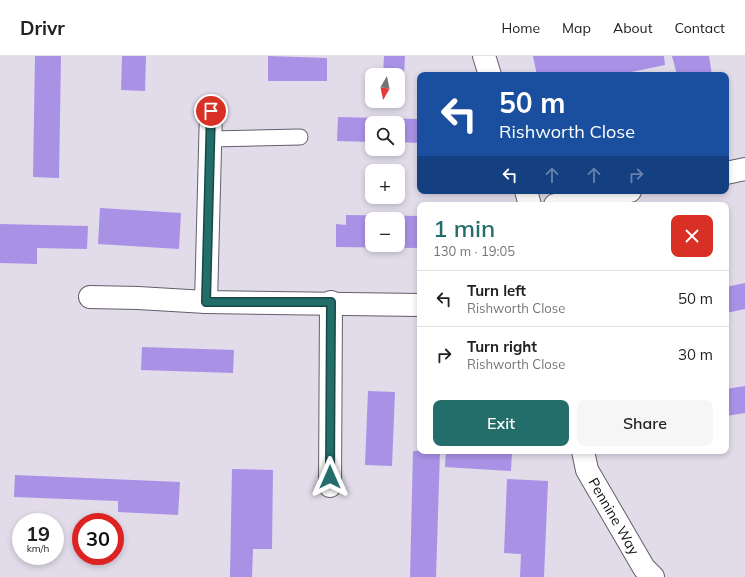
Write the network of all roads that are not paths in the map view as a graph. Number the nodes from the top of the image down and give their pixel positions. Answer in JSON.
{"nodes":[{"id":1,"x":484,"y":56,"type":"edge"},
{"id":2,"x":489,"y":72,"type":"edge"},
{"id":3,"x":211,"y":111,"type":"dead end"},
{"id":4,"x":300,"y":137,"type":"dead end"},
{"id":5,"x":211,"y":139,"type":"junction"},
{"id":6,"x":745,"y":169,"type":"edge"},
{"id":7,"x":729,"y":172,"type":"edge"},
{"id":8,"x":614,"y":194,"type":"edge"},
{"id":9,"x":571,"y":202,"type":"edge"},
{"id":10,"x":90,"y":297,"type":"dead end"},
{"id":11,"x":206,"y":302,"type":"junction"},
{"id":12,"x":331,"y":302,"type":"junction"},
{"id":13,"x":417,"y":305,"type":"edge"},
{"id":14,"x":583,"y":454,"type":"edge"},
{"id":15,"x":330,"y":486,"type":"dead end"},
{"id":16,"x":653,"y":577,"type":"edge"}],
"edges":[{"from":1,"to":2,"type":"street"},
{"from":3,"to":5,"type":"street"},
{"from":4,"to":5,"type":"lane"},
{"from":5,"to":11,"type":"street"},
{"from":6,"to":7,"type":"street"},
{"from":8,"to":9,"type":"street"},
{"from":10,"to":11,"type":"street"},
{"from":11,"to":12,"type":"street"},
{"from":12,"to":13,"type":"street"},
{"from":12,"to":15,"type":"street"},
{"from":14,"to":16,"type":"street","name":"Pennine Way"}]}
